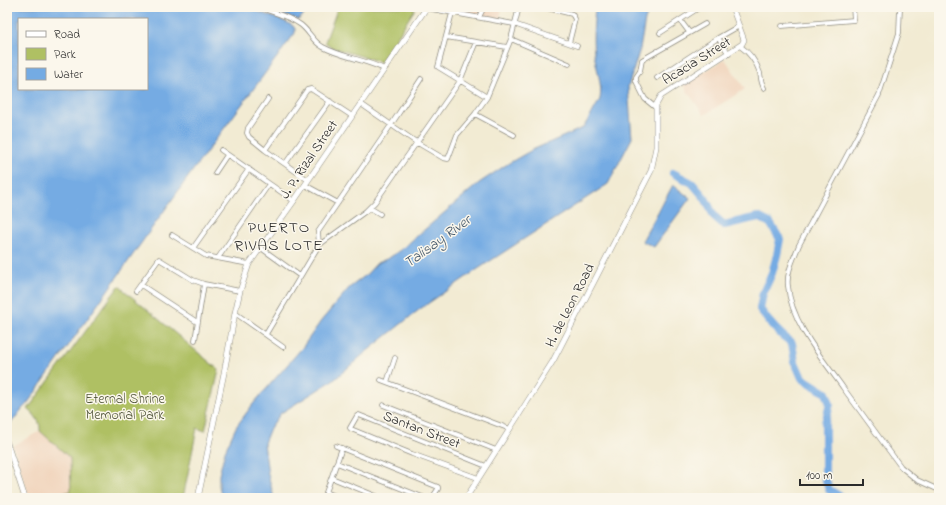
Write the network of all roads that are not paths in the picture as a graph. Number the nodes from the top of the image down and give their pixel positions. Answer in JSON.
{"nodes":[{"id":1,"x":258,"y":7,"type":"edge"},
{"id":2,"x":426,"y":7,"type":"edge"},
{"id":3,"x":484,"y":7,"type":"edge"},
{"id":4,"x":519,"y":7,"type":"edge"},
{"id":5,"x":543,"y":7,"type":"edge"},
{"id":6,"x":700,"y":7,"type":"edge"},
{"id":7,"x":732,"y":7,"type":"edge"},
{"id":8,"x":853,"y":7,"type":"edge"},
{"id":9,"x":900,"y":7,"type":"edge"},
{"id":10,"x":452,"y":13,"type":"junction"},
{"id":11,"x":479,"y":17,"type":"junction"},
{"id":12,"x":680,"y":20,"type":"junction"},
{"id":13,"x":514,"y":24,"type":"junction"},
{"id":14,"x":705,"y":24,"type":"dead end"},
{"id":15,"x":740,"y":26,"type":"junction"},
{"id":16,"x":782,"y":26,"type":"dead end"},
{"id":17,"x":689,"y":32,"type":"junction"},
{"id":18,"x":660,"y":33,"type":"dead end"},
{"id":19,"x":446,"y":37,"type":"junction"},
{"id":20,"x":718,"y":38,"type":"junction"},
{"id":21,"x":511,"y":39,"type":"junction"},
{"id":22,"x":476,"y":42,"type":"junction"},
{"id":23,"x":569,"y":43,"type":"junction"},
{"id":24,"x":577,"y":46,"type":"dead end"},
{"id":25,"x":740,"y":46,"type":"junction"},
{"id":26,"x":507,"y":47,"type":"junction"},
{"id":27,"x":729,"y":54,"type":"junction"},
{"id":28,"x":569,"y":64,"type":"dead end"},
{"id":29,"x":384,"y":69,"type":"junction"},
{"id":30,"x":657,"y":78,"type":"dead end"},
{"id":31,"x":420,"y":80,"type":"dead end"},
{"id":32,"x":460,"y":81,"type":"junction"},
{"id":33,"x":764,"y":88,"type":"dead end"},
{"id":34,"x":487,"y":97,"type":"junction"},
{"id":35,"x":268,"y":99,"type":"dead end"},
{"id":36,"x":330,"y":101,"type":"junction"},
{"id":37,"x":361,"y":104,"type":"junction"},
{"id":38,"x":656,"y":108,"type":"junction"},
{"id":39,"x":475,"y":114,"type":"junction"},
{"id":40,"x":352,"y":116,"type":"junction"},
{"id":41,"x":391,"y":125,"type":"junction"},
{"id":42,"x":514,"y":135,"type":"dead end"},
{"id":43,"x":416,"y":142,"type":"junction"},
{"id":44,"x":221,"y":150,"type":"dead end"},
{"id":45,"x":265,"y":150,"type":"junction"},
{"id":46,"x":227,"y":155,"type":"junction"},
{"id":47,"x":285,"y":164,"type":"junction"},
{"id":48,"x":249,"y":170,"type":"junction"},
{"id":49,"x":215,"y":173,"type":"dead end"},
{"id":50,"x":307,"y":183,"type":"junction"},
{"id":51,"x":269,"y":184,"type":"junction"},
{"id":52,"x":294,"y":201,"type":"junction"},
{"id":53,"x":338,"y":202,"type":"junction"},
{"id":54,"x":370,"y":208,"type":"junction"},
{"id":55,"x":380,"y":214,"type":"dead end"},
{"id":56,"x":172,"y":235,"type":"dead end"},
{"id":57,"x":318,"y":245,"type":"junction"},
{"id":58,"x":193,"y":248,"type":"junction"},
{"id":59,"x":261,"y":248,"type":"junction"},
{"id":60,"x":218,"y":258,"type":"junction"},
{"id":61,"x":249,"y":264,"type":"junction"},
{"id":62,"x":300,"y":276,"type":"junction"},
{"id":63,"x":204,"y":284,"type":"junction"},
{"id":64,"x":141,"y":285,"type":"junction"},
{"id":65,"x":136,"y":291,"type":"dead end"},
{"id":66,"x":240,"y":291,"type":"junction"},
{"id":67,"x":236,"y":313,"type":"junction"},
{"id":68,"x":197,"y":322,"type":"junction"},
{"id":69,"x":266,"y":334,"type":"junction"},
{"id":70,"x":195,"y":340,"type":"dead end"},
{"id":71,"x":283,"y":347,"type":"dead end"},
{"id":72,"x":395,"y":358,"type":"dead end"},
{"id":73,"x":381,"y":380,"type":"dead end"},
{"id":74,"x":387,"y":382,"type":"junction"},
{"id":75,"x":383,"y":405,"type":"dead end"},
{"id":76,"x":510,"y":429,"type":"junction"},
{"id":77,"x":7,"y":443,"type":"edge"},
{"id":78,"x":336,"y":446,"type":"dead end"},
{"id":79,"x":342,"y":448,"type":"junction"},
{"id":80,"x":496,"y":450,"type":"junction"},
{"id":81,"x":337,"y":462,"type":"junction"},
{"id":82,"x":486,"y":466,"type":"junction"},
{"id":83,"x":332,"y":478,"type":"junction"},
{"id":84,"x":478,"y":478,"type":"junction"},
{"id":85,"x":939,"y":490,"type":"edge"},
{"id":86,"x":326,"y":492,"type":"junction"},
{"id":87,"x":25,"y":498,"type":"edge"},
{"id":88,"x":198,"y":498,"type":"edge"},
{"id":89,"x":324,"y":498,"type":"edge"},
{"id":90,"x":340,"y":498,"type":"edge"},
{"id":91,"x":382,"y":498,"type":"edge"},
{"id":92,"x":425,"y":498,"type":"edge"},
{"id":93,"x":432,"y":498,"type":"edge"},
{"id":94,"x":466,"y":498,"type":"edge"}],
"edges":[{"from":1,"to":29,"type":"street"},
{"from":2,"to":10,"type":"street"},
{"from":2,"to":29,"type":"street","name":"J. P. Rizal Street"},
{"from":3,"to":11,"type":"street"},
{"from":4,"to":13,"type":"street"},
{"from":5,"to":23,"type":"street"},
{"from":6,"to":12,"type":"street"},
{"from":7,"to":15,"type":"street","name":"Acacia Street"},
{"from":8,"to":16,"type":"street"},
{"from":9,"to":85,"type":"street"},
{"from":10,"to":11,"type":"street"},
{"from":10,"to":19,"type":"street"},
{"from":11,"to":13,"type":"street"},
{"from":12,"to":17,"type":"street"},
{"from":12,"to":18,"type":"street"},
{"from":13,"to":21,"type":"street"},
{"from":13,"to":23,"type":"street"},
{"from":14,"to":17,"type":"street"},
{"from":15,"to":20,"type":"street"},
{"from":15,"to":25,"type":"street","name":"Acacia Street"},
{"from":17,"to":38,"type":"street"},
{"from":19,"to":22,"type":"street"},
{"from":19,"to":32,"type":"street"},
{"from":20,"to":27,"type":"street"},
{"from":20,"to":30,"type":"street"},
{"from":21,"to":26,"type":"street"},
{"from":21,"to":28,"type":"street"},
{"from":22,"to":26,"type":"street"},
{"from":22,"to":32,"type":"street"},
{"from":23,"to":24,"type":"street"},
{"from":25,"to":27,"type":"street","name":"Acacia Street"},
{"from":25,"to":33,"type":"street"},
{"from":26,"to":34,"type":"street"},
{"from":27,"to":38,"type":"street","name":"Acacia Street"},
{"from":29,"to":37,"type":"street","name":"J. P. Rizal Street"},
{"from":31,"to":41,"type":"street"},
{"from":32,"to":34,"type":"street"},
{"from":32,"to":43,"type":"street"},
{"from":34,"to":39,"type":"street"},
{"from":35,"to":45,"type":"street"},
{"from":36,"to":40,"type":"street"},
{"from":36,"to":45,"type":"street"},
{"from":36,"to":47,"type":"street"},
{"from":37,"to":40,"type":"street","name":"J. P. Rizal Street"},
{"from":37,"to":41,"type":"street"},
{"from":38,"to":76,"type":"street","name":"H. de Leon Road"},
{"from":39,"to":42,"type":"street"},
{"from":39,"to":43,"type":"street"},
{"from":40,"to":50,"type":"street","name":"J. P. Rizal Street"},
{"from":41,"to":43,"type":"street"},
{"from":41,"to":53,"type":"street"},
{"from":43,"to":54,"type":"street"},
{"from":44,"to":46,"type":"street"},
{"from":45,"to":47,"type":"street"},
{"from":46,"to":48,"type":"street"},
{"from":46,"to":49,"type":"street"},
{"from":47,"to":50,"type":"street"},
{"from":48,"to":51,"type":"street"},
{"from":48,"to":58,"type":"street"},
{"from":50,"to":52,"type":"street","name":"J. P. Rizal Street"},
{"from":50,"to":53,"type":"street"},
{"from":51,"to":52,"type":"street"},
{"from":51,"to":60,"type":"street"},
{"from":52,"to":59,"type":"street","name":"J. P. Rizal Street"},
{"from":53,"to":57,"type":"street"},
{"from":54,"to":55,"type":"street"},
{"from":54,"to":57,"type":"street"},
{"from":56,"to":58,"type":"street"},
{"from":57,"to":62,"type":"street"},
{"from":58,"to":60,"type":"street"},
{"from":59,"to":61,"type":"street","name":"J. P. Rizal Street"},
{"from":59,"to":62,"type":"street"},
{"from":60,"to":61,"type":"street"},
{"from":61,"to":66,"type":"street","name":"J. P. Rizal Street"},
{"from":62,"to":69,"type":"street"},
{"from":63,"to":64,"type":"street"},
{"from":63,"to":66,"type":"street"},
{"from":63,"to":68,"type":"street"},
{"from":64,"to":65,"type":"street"},
{"from":64,"to":68,"type":"street"},
{"from":66,"to":67,"type":"street","name":"J. P. Rizal Street"},
{"from":67,"to":69,"type":"street"},
{"from":67,"to":88,"type":"street","name":"J. P. Rizal Street"},
{"from":68,"to":70,"type":"street"},
{"from":69,"to":71,"type":"street"},
{"from":72,"to":74,"type":"street"},
{"from":73,"to":74,"type":"street"},
{"from":74,"to":76,"type":"street"},
{"from":75,"to":80,"type":"street"},
{"from":76,"to":80,"type":"street","name":"H. de Leon Road"},
{"from":77,"to":87,"type":"street"},
{"from":78,"to":79,"type":"street"},
{"from":79,"to":81,"type":"street"},
{"from":79,"to":93,"type":"street"},
{"from":80,"to":82,"type":"street","name":"H. de Leon Road"},
{"from":81,"to":83,"type":"street"},
{"from":81,"to":92,"type":"street"},
{"from":82,"to":84,"type":"street","name":"H. de Leon Road"},
{"from":82,"to":84,"type":"street","name":"Santan Street"},
{"from":83,"to":86,"type":"street"},
{"from":83,"to":91,"type":"street"},
{"from":84,"to":94,"type":"street","name":"H. de Leon Road"},
{"from":86,"to":89,"type":"street"},
{"from":86,"to":90,"type":"street"}]}
